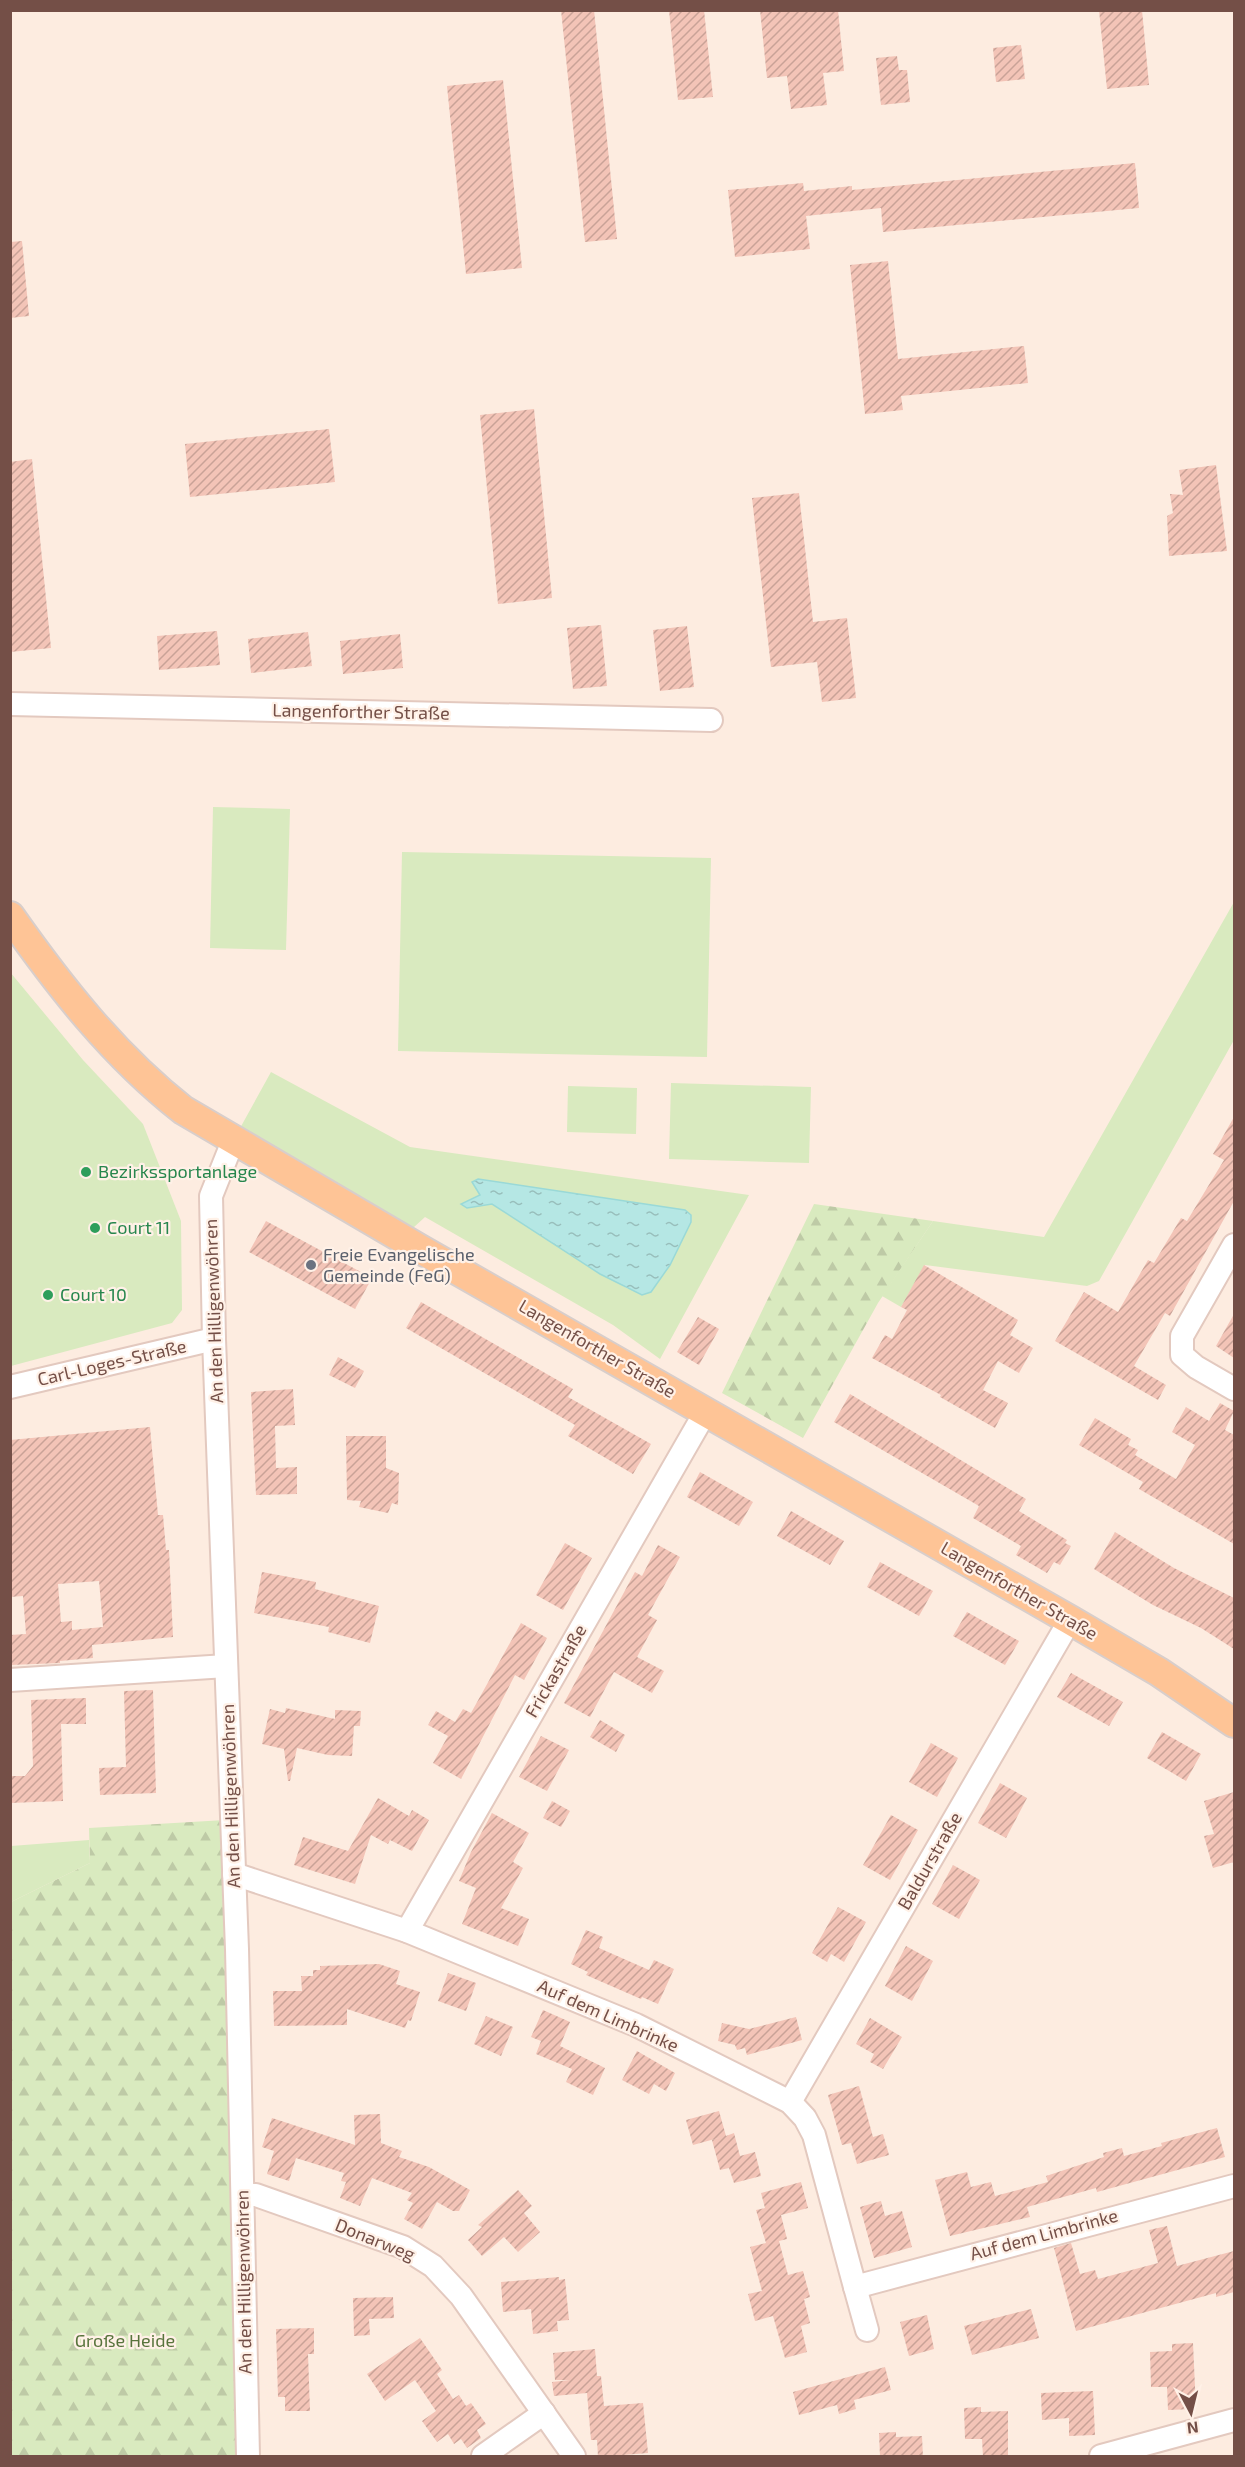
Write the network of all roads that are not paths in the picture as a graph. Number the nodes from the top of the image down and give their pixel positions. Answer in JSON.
{"nodes":[{"id":1,"x":10,"y":704,"type":"edge"},
{"id":2,"x":711,"y":720,"type":"dead end"},
{"id":3,"x":10,"y":915,"type":"edge"},
{"id":4,"x":233,"y":1141,"type":"junction"},
{"id":5,"x":1234,"y":1245,"type":"edge"},
{"id":6,"x":214,"y":1339,"type":"junction"},
{"id":7,"x":10,"y":1387,"type":"edge"},
{"id":8,"x":1234,"y":1389,"type":"edge"},
{"id":9,"x":706,"y":1411,"type":"junction"},
{"id":10,"x":1070,"y":1620,"type":"junction"},
{"id":11,"x":226,"y":1666,"type":"junction"},
{"id":12,"x":10,"y":1680,"type":"edge"},
{"id":13,"x":1234,"y":1723,"type":"edge"},
{"id":14,"x":234,"y":1874,"type":"junction"},
{"id":15,"x":406,"y":1931,"type":"junction"},
{"id":16,"x":790,"y":2102,"type":"junction"},
{"id":17,"x":1234,"y":2186,"type":"edge"},
{"id":18,"x":243,"y":2195,"type":"junction"},
{"id":19,"x":855,"y":2287,"type":"junction"},
{"id":20,"x":867,"y":2330,"type":"dead end"},
{"id":21,"x":544,"y":2413,"type":"junction"},
{"id":22,"x":1234,"y":2421,"type":"edge"},
{"id":23,"x":248,"y":2457,"type":"edge"},
{"id":24,"x":483,"y":2457,"type":"edge"},
{"id":25,"x":574,"y":2457,"type":"edge"},
{"id":26,"x":1101,"y":2457,"type":"edge"}],
"edges":[{"from":1,"to":2,"type":"street","name":"Langenforther Straße"},
{"from":3,"to":4,"type":"main road","name":"Langenforther Straße"},
{"from":4,"to":6,"type":"street","name":"An den Hilligenwöhren"},
{"from":4,"to":9,"type":"main road","name":"Langenforther Straße"},
{"from":5,"to":8,"type":"street"},
{"from":6,"to":7,"type":"street","name":"Carl-Loges-Straße"},
{"from":6,"to":11,"type":"street","name":"An den Hilligenwöhren"},
{"from":9,"to":10,"type":"main road","name":"Langenforther Straße"},
{"from":9,"to":15,"type":"street","name":"Frickastraße"},
{"from":10,"to":13,"type":"main road","name":"Langenforther Straße"},
{"from":10,"to":16,"type":"street","name":"Baldurstraße"},
{"from":11,"to":12,"type":"street"},
{"from":11,"to":14,"type":"street","name":"An den Hilligenwöhren"},
{"from":14,"to":15,"type":"street","name":"Auf dem Limbrinke"},
{"from":14,"to":18,"type":"street","name":"An den Hilligenwöhren"},
{"from":15,"to":16,"type":"street","name":"Auf dem Limbrinke"},
{"from":16,"to":19,"type":"street","name":"Auf dem Limbrinke"},
{"from":17,"to":19,"type":"street","name":"Auf dem Limbrinke"},
{"from":18,"to":21,"type":"street","name":"Donarweg"},
{"from":18,"to":23,"type":"street","name":"An den Hilligenwöhren"},
{"from":19,"to":20,"type":"street","name":"Auf dem Limbrinke"},
{"from":21,"to":24,"type":"street"},
{"from":21,"to":25,"type":"street","name":"Donarweg"},
{"from":22,"to":26,"type":"street"}]}
